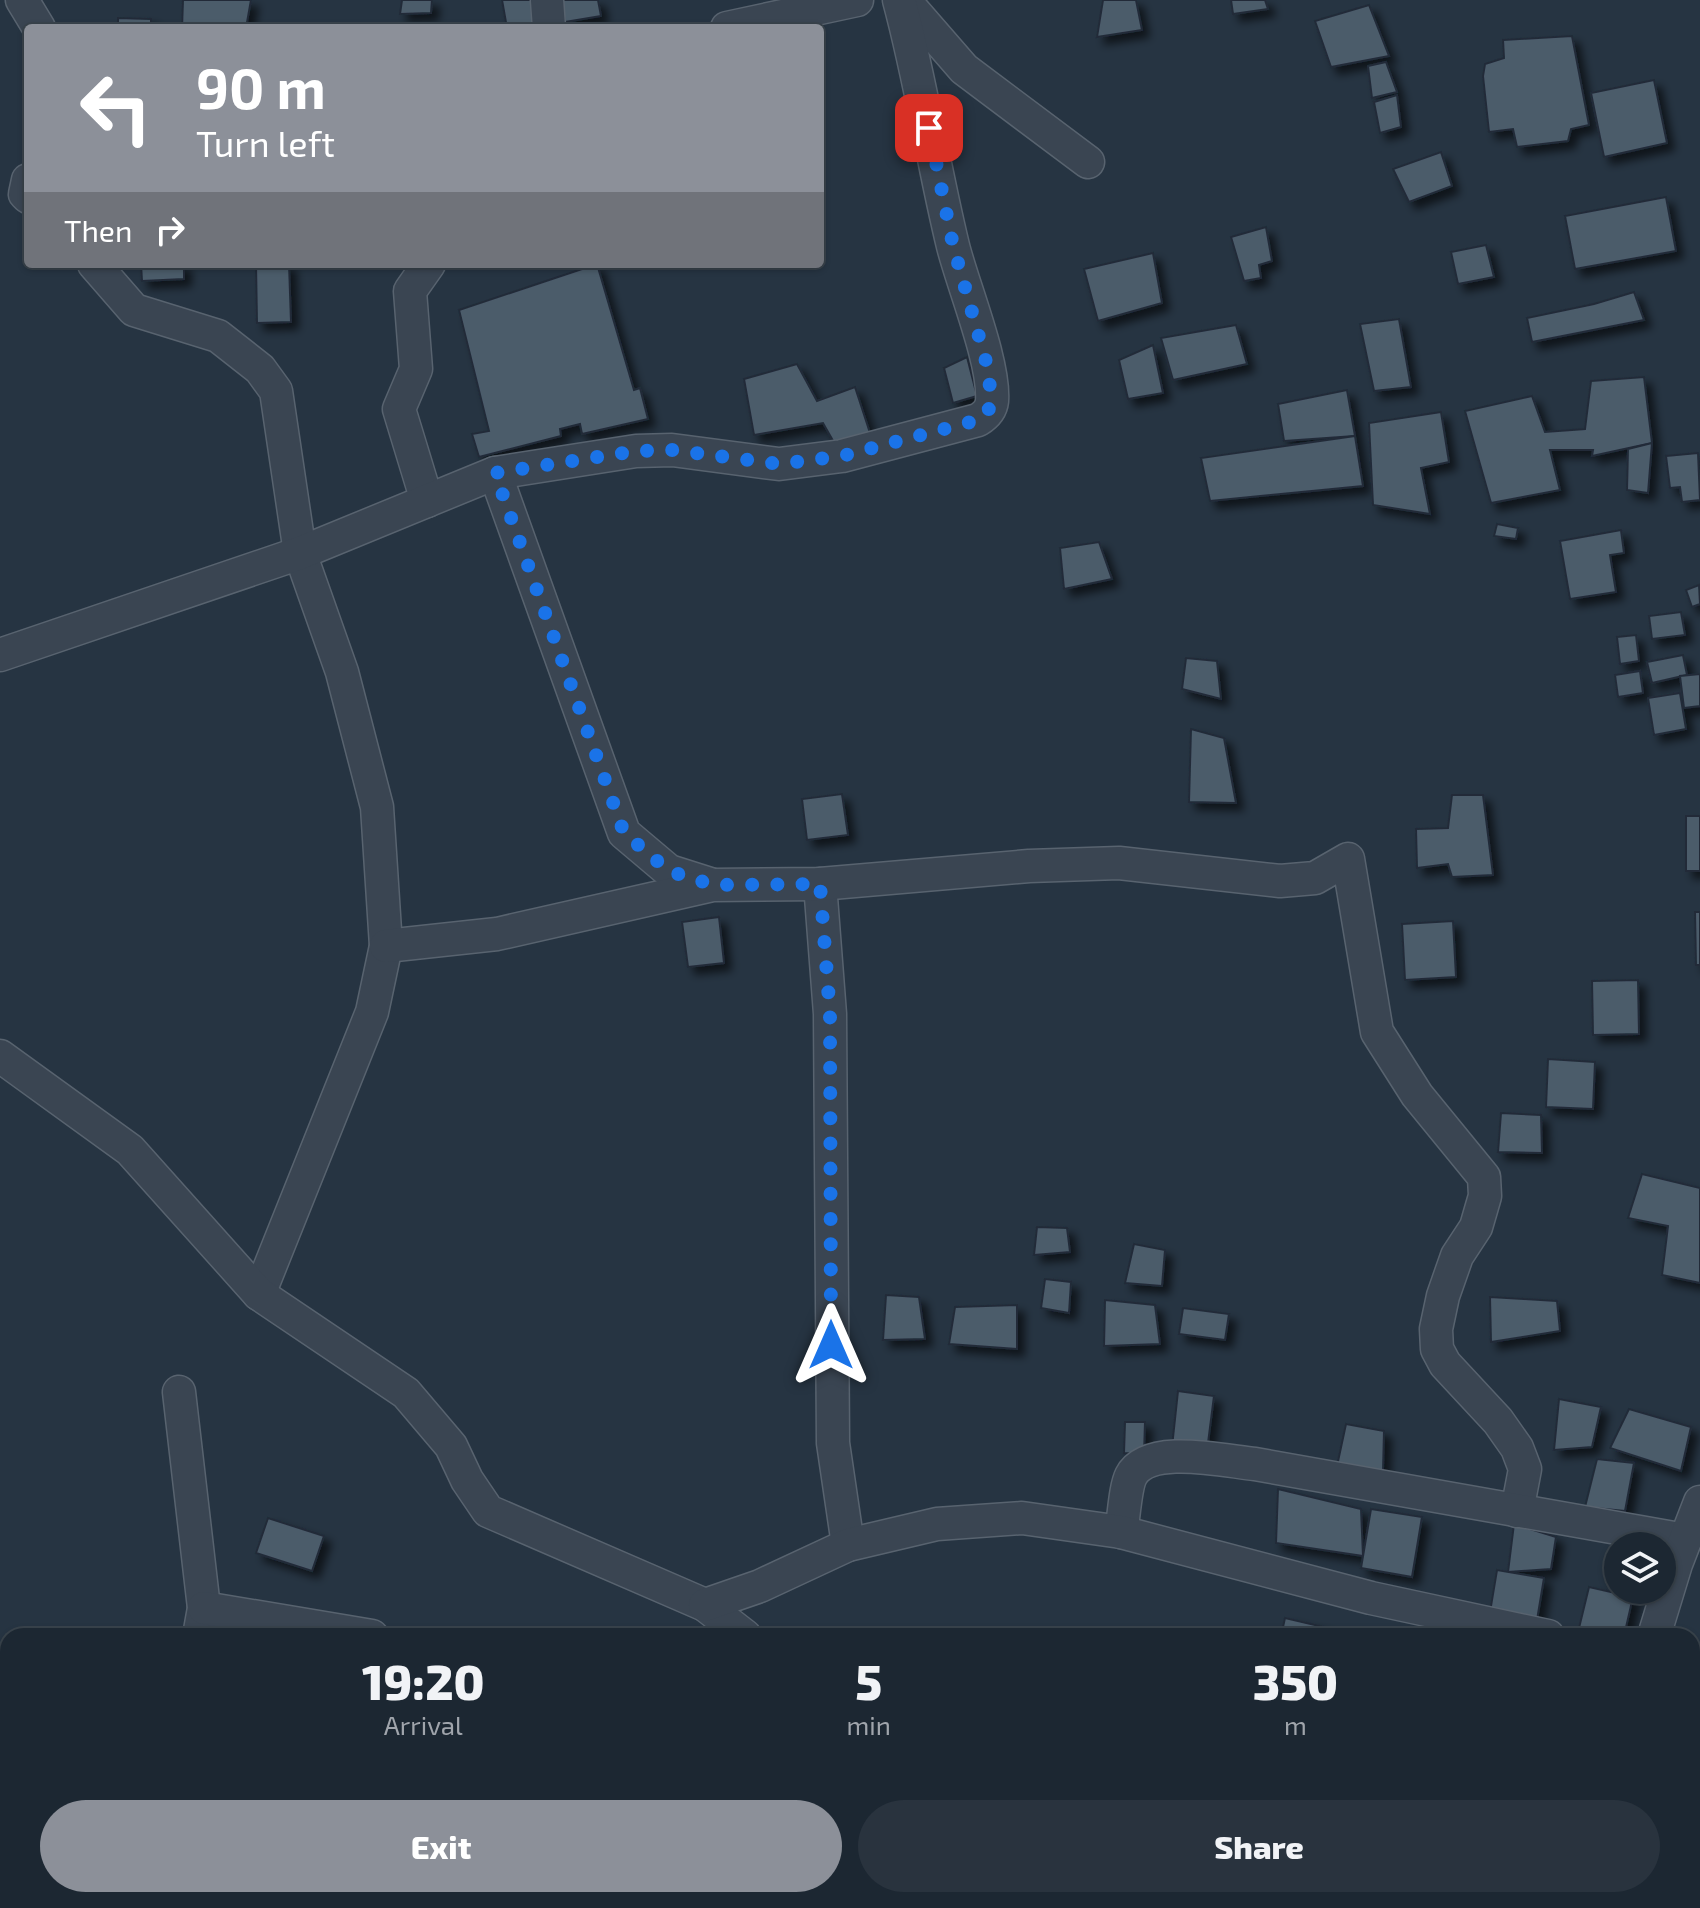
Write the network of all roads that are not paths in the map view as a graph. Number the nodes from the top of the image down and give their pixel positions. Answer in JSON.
{"nodes":[{"id":1,"x":22,"y":0,"type":"edge"},
{"id":2,"x":547,"y":0,"type":"edge"},
{"id":3,"x":857,"y":0,"type":"edge"},
{"id":4,"x":902,"y":0,"type":"edge"},
{"id":5,"x":37,"y":24,"type":"edge"},
{"id":6,"x":549,"y":24,"type":"edge"},
{"id":7,"x":746,"y":24,"type":"edge"},
{"id":8,"x":1088,"y":162,"type":"dead end"},
{"id":9,"x":97,"y":268,"type":"edge"},
{"id":10,"x":426,"y":268,"type":"edge"},
{"id":11,"x":495,"y":473,"type":"junction"},
{"id":12,"x":427,"y":501,"type":"junction"},
{"id":13,"x":300,"y":553,"type":"junction"},
{"id":14,"x":0,"y":655,"type":"edge"},
{"id":15,"x":820,"y":884,"type":"junction"},
{"id":16,"x":713,"y":885,"type":"junction"},
{"id":17,"x":386,"y":946,"type":"junction"},
{"id":18,"x":0,"y":1056,"type":"edge"},
{"id":19,"x":259,"y":1294,"type":"junction"},
{"id":20,"x":179,"y":1392,"type":"dead end"},
{"id":21,"x":1700,"y":1502,"type":"edge"},
{"id":22,"x":1517,"y":1511,"type":"junction"},
{"id":23,"x":1121,"y":1532,"type":"junction"},
{"id":24,"x":848,"y":1545,"type":"junction"},
{"id":25,"x":1687,"y":1559,"type":"edge"},
{"id":26,"x":705,"y":1605,"type":"junction"},
{"id":27,"x":201,"y":1622,"type":"edge"},
{"id":28,"x":274,"y":1628,"type":"edge"},
{"id":29,"x":735,"y":1628,"type":"edge"},
{"id":30,"x":1511,"y":1628,"type":"edge"},
{"id":31,"x":1657,"y":1628,"type":"edge"}],
"edges":[{"from":1,"to":5,"type":"street"},
{"from":2,"to":6,"type":"street"},
{"from":3,"to":7,"type":"street"},
{"from":4,"to":8,"type":"street"},
{"from":4,"to":11,"type":"street"},
{"from":9,"to":13,"type":"street"},
{"from":10,"to":12,"type":"street"},
{"from":11,"to":12,"type":"street"},
{"from":11,"to":16,"type":"street"},
{"from":12,"to":13,"type":"street"},
{"from":13,"to":14,"type":"street"},
{"from":13,"to":17,"type":"street"},
{"from":15,"to":16,"type":"street"},
{"from":15,"to":22,"type":"street"},
{"from":15,"to":24,"type":"street"},
{"from":16,"to":17,"type":"street"},
{"from":17,"to":19,"type":"street"},
{"from":18,"to":19,"type":"street"},
{"from":19,"to":26,"type":"street"},
{"from":20,"to":27,"type":"street"},
{"from":21,"to":25,"type":"street"},
{"from":22,"to":23,"type":"street"},
{"from":22,"to":25,"type":"street"},
{"from":23,"to":24,"type":"street"},
{"from":23,"to":30,"type":"street"},
{"from":24,"to":26,"type":"street"},
{"from":25,"to":31,"type":"street"},
{"from":26,"to":29,"type":"street"},
{"from":27,"to":28,"type":"street"}]}
